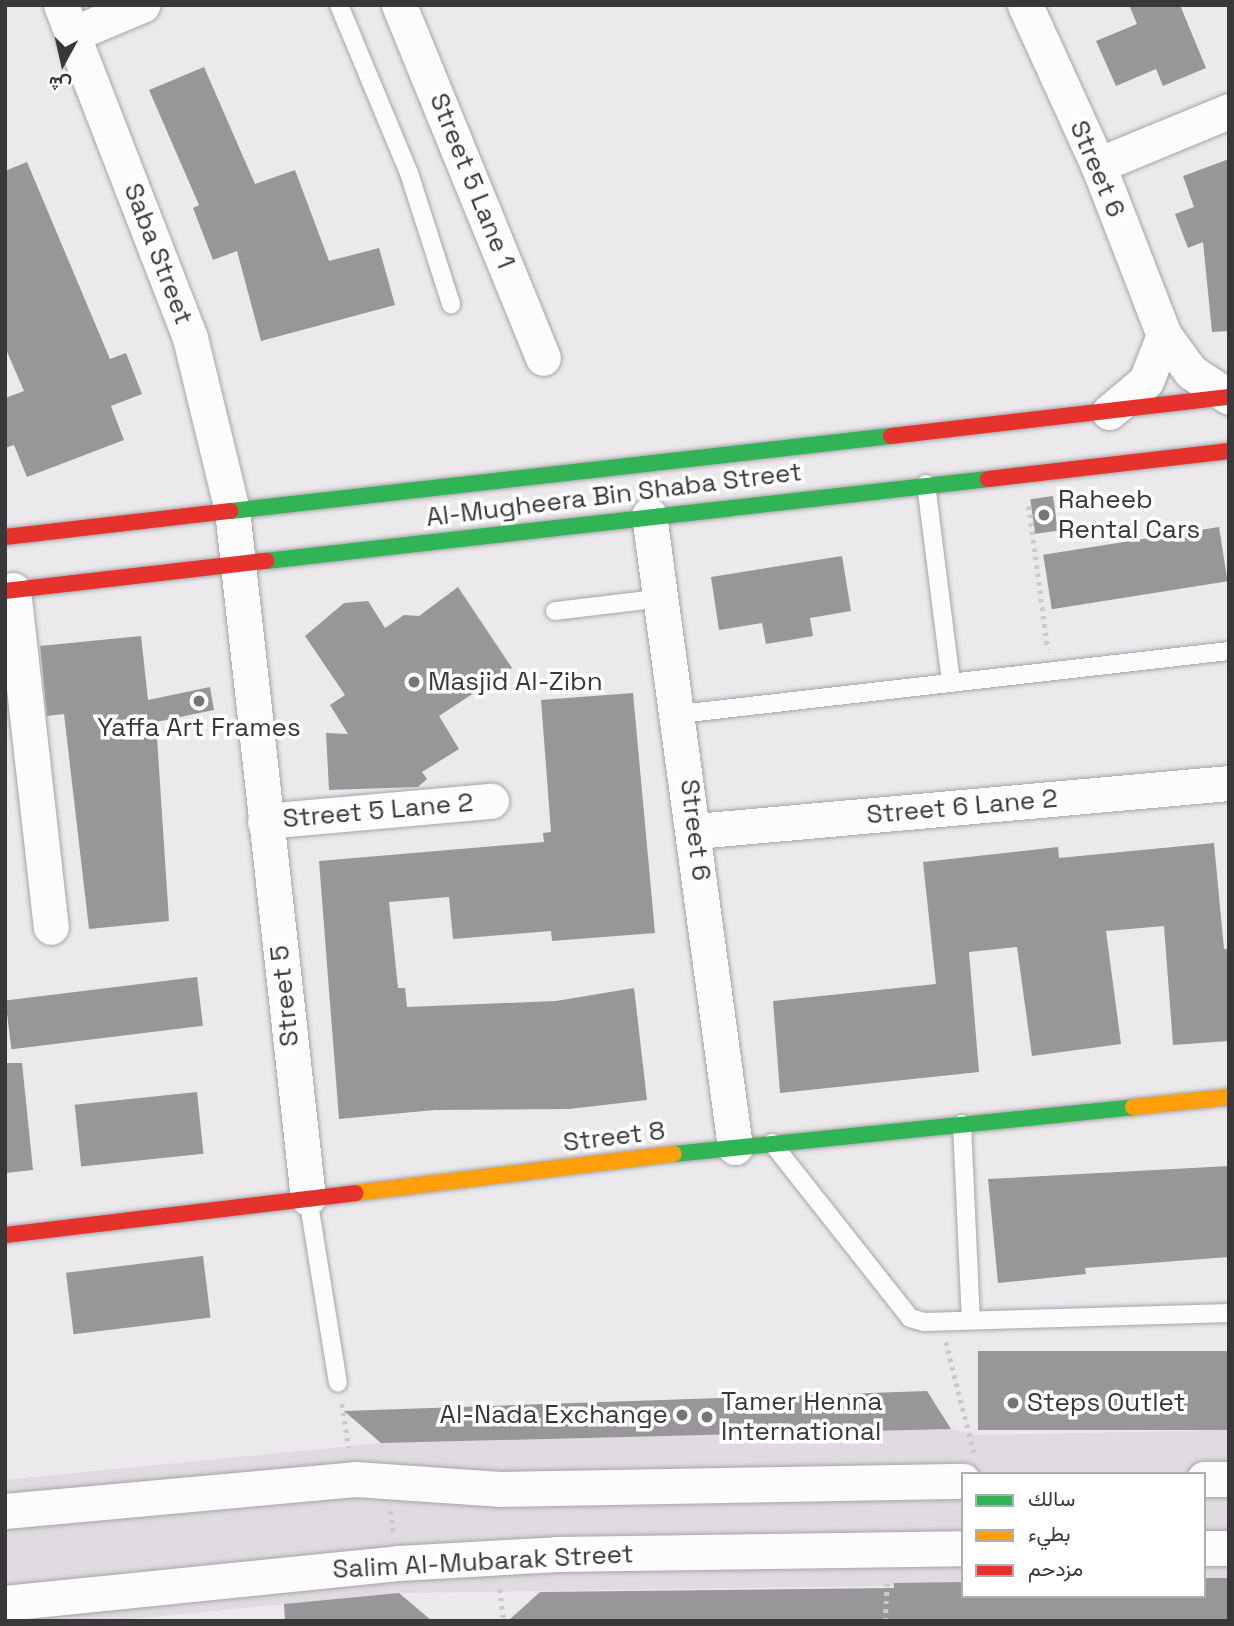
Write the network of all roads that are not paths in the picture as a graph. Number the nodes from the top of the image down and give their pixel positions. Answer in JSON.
{"nodes":[{"id":1,"x":142,"y":5,"type":"edge"},
{"id":2,"x":339,"y":5,"type":"edge"},
{"id":3,"x":399,"y":5,"type":"edge"},
{"id":4,"x":1025,"y":5,"type":"edge"},
{"id":5,"x":68,"y":19,"type":"edge"},
{"id":6,"x":1229,"y":111,"type":"edge"},
{"id":7,"x":1098,"y":165,"type":"junction"},
{"id":8,"x":451,"y":304,"type":"dead end"},
{"id":9,"x":1164,"y":335,"type":"junction"},
{"id":10,"x":543,"y":358,"type":"dead end"},
{"id":11,"x":1229,"y":397,"type":"edge"},
{"id":12,"x":1110,"y":412,"type":"junction"},
{"id":13,"x":1229,"y":451,"type":"edge"},
{"id":14,"x":926,"y":483,"type":"junction"},
{"id":15,"x":232,"y":510,"type":"junction"},
{"id":16,"x":649,"y":515,"type":"junction"},
{"id":17,"x":5,"y":537,"type":"edge"},
{"id":18,"x":241,"y":566,"type":"junction"},
{"id":19,"x":9,"y":590,"type":"edge"},
{"id":20,"x":663,"y":598,"type":"junction"},
{"id":21,"x":555,"y":611,"type":"dead end"},
{"id":22,"x":1229,"y":651,"type":"edge"},
{"id":23,"x":951,"y":682,"type":"junction"},
{"id":24,"x":680,"y":714,"type":"junction"},
{"id":25,"x":1229,"y":783,"type":"edge"},
{"id":26,"x":491,"y":801,"type":"dead end"},
{"id":27,"x":265,"y":821,"type":"junction"},
{"id":28,"x":696,"y":831,"type":"junction"},
{"id":29,"x":51,"y":927,"type":"dead end"},
{"id":30,"x":1229,"y":1097,"type":"edge"},
{"id":31,"x":962,"y":1124,"type":"junction"},
{"id":32,"x":772,"y":1143,"type":"junction"},
{"id":33,"x":735,"y":1147,"type":"junction"},
{"id":34,"x":308,"y":1198,"type":"junction"},
{"id":35,"x":5,"y":1235,"type":"edge"},
{"id":36,"x":1229,"y":1313,"type":"edge"},
{"id":37,"x":971,"y":1320,"type":"junction"},
{"id":38,"x":338,"y":1383,"type":"road end"},
{"id":39,"x":970,"y":1471,"type":"edge"},
{"id":40,"x":1206,"y":1479,"type":"edge"},
{"id":41,"x":1229,"y":1479,"type":"edge"},
{"id":42,"x":5,"y":1511,"type":"edge"},
{"id":43,"x":961,"y":1548,"type":"edge"},
{"id":44,"x":1206,"y":1548,"type":"edge"},
{"id":45,"x":1229,"y":1548,"type":"edge"},
{"id":46,"x":5,"y":1603,"type":"edge"}],
"edges":[{"from":1,"to":5,"type":"street"},
{"from":2,"to":8,"type":"lane"},
{"from":3,"to":10,"type":"street","name":"Street 5 Lane 1"},
{"from":4,"to":7,"type":"street","name":"Street 6"},
{"from":5,"to":15,"type":"street","name":"Saba Street"},
{"from":6,"to":7,"type":"street"},
{"from":7,"to":9,"type":"street","name":"Street 6"},
{"from":9,"to":11,"type":"street","name":"Street 6"},
{"from":9,"to":12,"type":"street"},
{"from":11,"to":12,"type":"main road","name":"Al-Mugheera Bin Shaba Street"},
{"from":12,"to":15,"type":"main road","name":"Al-Mugheera Bin Shaba Street"},
{"from":13,"to":14,"type":"main road","name":"Al-Mugheera Bin Shaba Street"},
{"from":14,"to":16,"type":"main road","name":"Al-Mugheera Bin Shaba Street"},
{"from":14,"to":23,"type":"lane"},
{"from":15,"to":17,"type":"main road","name":"Al-Mugheera Bin Shaba Street"},
{"from":15,"to":18,"type":"street","name":"Street 5"},
{"from":16,"to":18,"type":"main road","name":"Al-Mugheera Bin Shaba Street"},
{"from":16,"to":20,"type":"street","name":"Street 6"},
{"from":18,"to":19,"type":"main road","name":"Al-Mugheera Bin Shaba Street"},
{"from":18,"to":27,"type":"street","name":"Street 5"},
{"from":19,"to":29,"type":"street"},
{"from":20,"to":21,"type":"lane"},
{"from":20,"to":24,"type":"street","name":"Street 6"},
{"from":22,"to":23,"type":"lane"},
{"from":23,"to":24,"type":"lane"},
{"from":24,"to":28,"type":"street","name":"Street 6"},
{"from":25,"to":28,"type":"street","name":"Street 6 Lane 2"},
{"from":26,"to":27,"type":"street","name":"Street 5 Lane 2"},
{"from":27,"to":34,"type":"street","name":"Street 5"},
{"from":28,"to":33,"type":"street","name":"Street 6"},
{"from":30,"to":31,"type":"main road","name":"Street 8"},
{"from":31,"to":32,"type":"main road","name":"Street 8"},
{"from":31,"to":37,"type":"lane"},
{"from":32,"to":33,"type":"main road","name":"Street 8"},
{"from":32,"to":37,"type":"lane"},
{"from":33,"to":34,"type":"main road","name":"Street 8"},
{"from":34,"to":35,"type":"main road","name":"Street 8"},
{"from":34,"to":38,"type":"lane","name":"Street 5"},
{"from":36,"to":37,"type":"lane"},
{"from":39,"to":42,"type":"street"},
{"from":40,"to":41,"type":"street"},
{"from":43,"to":46,"type":"street","name":"Salim Al-Mubarak Street"},
{"from":44,"to":45,"type":"street"}]}
